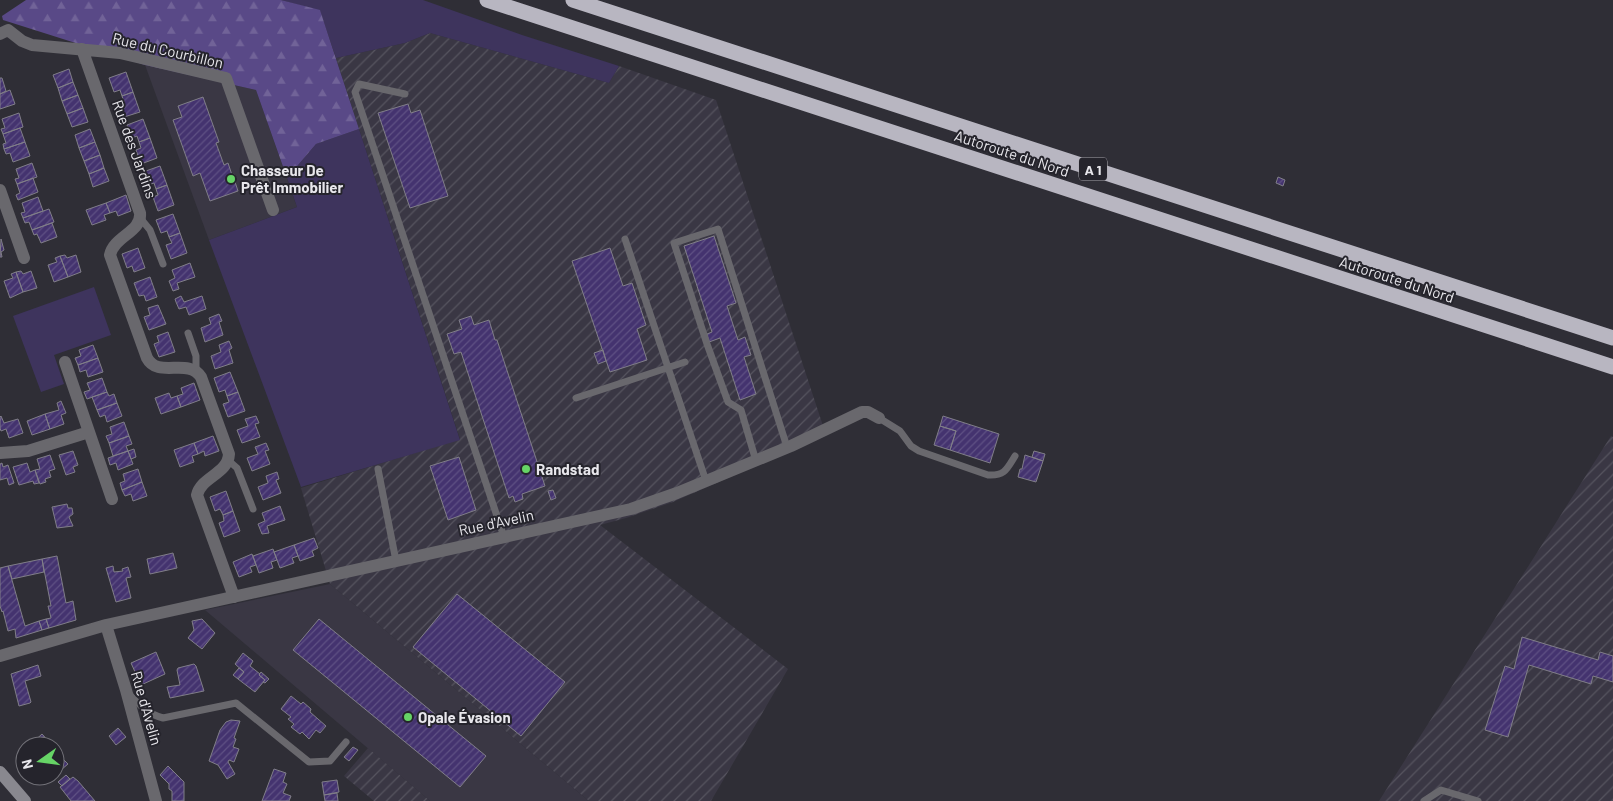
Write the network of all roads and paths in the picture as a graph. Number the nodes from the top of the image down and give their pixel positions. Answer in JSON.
{"nodes":[{"id":1,"x":487,"y":0,"type":"edge"},
{"id":2,"x":573,"y":0,"type":"edge"},
{"id":3,"x":0,"y":34,"type":"edge"},
{"id":4,"x":82,"y":50,"type":"junction"},
{"id":5,"x":405,"y":94,"type":"dead end"},
{"id":6,"x":0,"y":190,"type":"edge"},
{"id":7,"x":273,"y":210,"type":"dead end"},
{"id":8,"x":141,"y":219,"type":"junction"},
{"id":9,"x":625,"y":239,"type":"dead end"},
{"id":10,"x":24,"y":258,"type":"dead end"},
{"id":11,"x":163,"y":264,"type":"dead end"},
{"id":12,"x":188,"y":333,"type":"dead end"},
{"id":13,"x":1613,"y":338,"type":"edge"},
{"id":14,"x":64,"y":362,"type":"dead end"},
{"id":15,"x":685,"y":362,"type":"dead end"},
{"id":16,"x":668,"y":367,"type":"junction"},
{"id":17,"x":1613,"y":367,"type":"edge"},
{"id":18,"x":196,"y":370,"type":"junction"},
{"id":19,"x":576,"y":398,"type":"dead end"},
{"id":20,"x":879,"y":418,"type":"joint"},
{"id":21,"x":88,"y":432,"type":"junction"},
{"id":22,"x":787,"y":447,"type":"junction"},
{"id":23,"x":0,"y":454,"type":"edge"},
{"id":24,"x":1016,"y":456,"type":"dead end"},
{"id":25,"x":228,"y":460,"type":"junction"},
{"id":26,"x":756,"y":460,"type":"junction"},
{"id":27,"x":378,"y":469,"type":"dead end"},
{"id":28,"x":706,"y":481,"type":"junction"},
{"id":29,"x":112,"y":499,"type":"dead end"},
{"id":30,"x":253,"y":509,"type":"dead end"},
{"id":31,"x":504,"y":537,"type":"junction"},
{"id":32,"x":396,"y":561,"type":"junction"},
{"id":33,"x":234,"y":597,"type":"junction"},
{"id":34,"x":106,"y":625,"type":"junction"},
{"id":35,"x":0,"y":656,"type":"edge"},
{"id":36,"x":126,"y":690,"type":"junction"},
{"id":37,"x":346,"y":742,"type":"dead end"},
{"id":38,"x":0,"y":772,"type":"edge"},
{"id":39,"x":25,"y":801,"type":"edge"},
{"id":40,"x":156,"y":801,"type":"edge"},
{"id":41,"x":1424,"y":801,"type":"edge"},
{"id":42,"x":1478,"y":801,"type":"edge"}],
"edges":[{"from":1,"to":17,"type":"highway","name":"Autoroute du Nord","number":"A 1"},
{"from":2,"to":13,"type":"highway","name":"Autoroute du Nord","number":"A 1"},
{"from":3,"to":4,"type":"street","name":"Rue du Courbillon"},
{"from":4,"to":7,"type":"street","name":"Rue du Courbillon"},
{"from":4,"to":8,"type":"street","name":"Rue des Jardins"},
{"from":5,"to":31,"type":"lane"},
{"from":6,"to":10,"type":"street"},
{"from":8,"to":11,"type":"lane"},
{"from":8,"to":18,"type":"street","name":"Rue des Jardins"},
{"from":9,"to":16,"type":"lane"},
{"from":12,"to":18,"type":"lane"},
{"from":14,"to":21,"type":"street"},
{"from":15,"to":16,"type":"lane"},
{"from":16,"to":19,"type":"lane"},
{"from":16,"to":28,"type":"lane"},
{"from":18,"to":25,"type":"street"},
{"from":20,"to":22,"type":"street","name":"Rue d'Avelin"},
{"from":20,"to":24,"type":"lane"},
{"from":21,"to":23,"type":"street"},
{"from":21,"to":29,"type":"street"},
{"from":22,"to":26,"type":"street","name":"Rue d'Avelin"},
{"from":22,"to":26,"type":"lane"},
{"from":25,"to":30,"type":"lane"},
{"from":25,"to":33,"type":"street"},
{"from":26,"to":28,"type":"street","name":"Rue d'Avelin"},
{"from":27,"to":32,"type":"lane"},
{"from":28,"to":31,"type":"street","name":"Rue d'Avelin"},
{"from":31,"to":32,"type":"street","name":"Rue d'Avelin"},
{"from":32,"to":33,"type":"street","name":"Rue d'Avelin"},
{"from":33,"to":34,"type":"street","name":"Rue d'Avelin"},
{"from":34,"to":35,"type":"street","name":"Rue d'Avelin"},
{"from":34,"to":36,"type":"street","name":"Rue d'Avelin"},
{"from":36,"to":37,"type":"lane"},
{"from":36,"to":40,"type":"street","name":"Rue d'Avelin"},
{"from":38,"to":39,"type":"main road"},
{"from":41,"to":42,"type":"lane"}]}
